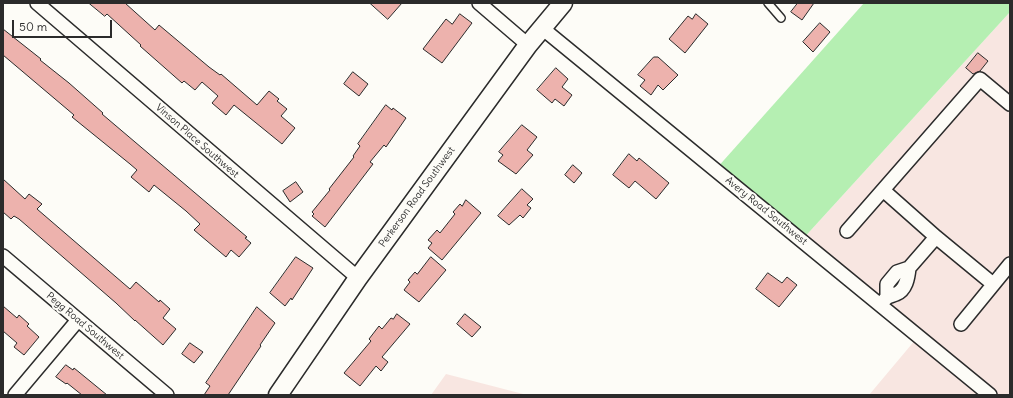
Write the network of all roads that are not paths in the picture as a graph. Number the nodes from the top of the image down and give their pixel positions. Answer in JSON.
{"nodes":[{"id":1,"x":37,"y":3,"type":"edge"},
{"id":2,"x":479,"y":3,"type":"edge"},
{"id":3,"x":563,"y":3,"type":"edge"},
{"id":4,"x":768,"y":3,"type":"edge"},
{"id":5,"x":781,"y":18,"type":"dead end"},
{"id":6,"x":542,"y":28,"type":"junction"},
{"id":7,"x":528,"y":45,"type":"junction"},
{"id":8,"x":1010,"y":104,"type":"edge"},
{"id":9,"x":883,"y":190,"type":"junction"},
{"id":10,"x":847,"y":231,"type":"dead end"},
{"id":11,"x":936,"y":237,"type":"junction"},
{"id":12,"x":3,"y":256,"type":"edge"},
{"id":13,"x":1010,"y":264,"type":"edge"},
{"id":14,"x":358,"y":278,"type":"junction"},
{"id":15,"x":993,"y":284,"type":"junction"},
{"id":16,"x":884,"y":300,"type":"junction"},
{"id":17,"x":78,"y":320,"type":"junction"},
{"id":18,"x":961,"y":324,"type":"dead end"},
{"id":19,"x":15,"y":395,"type":"edge"},
{"id":20,"x":167,"y":395,"type":"edge"},
{"id":21,"x":278,"y":395,"type":"edge"},
{"id":22,"x":990,"y":395,"type":"edge"}],
"edges":[{"from":1,"to":14,"type":"street","name":"Vinson Place Southwest"},
{"from":2,"to":7,"type":"street"},
{"from":3,"to":6,"type":"street","name":"Perkerson Road Southwest"},
{"from":4,"to":5,"type":"lane"},
{"from":6,"to":7,"type":"street","name":"Perkerson Road Southwest"},
{"from":6,"to":16,"type":"street","name":"Avery Road Southwest"},
{"from":7,"to":14,"type":"street","name":"Perkerson Road Southwest"},
{"from":8,"to":9,"type":"street"},
{"from":9,"to":10,"type":"street"},
{"from":9,"to":11,"type":"street"},
{"from":11,"to":15,"type":"street"},
{"from":11,"to":16,"type":"street"},
{"from":12,"to":17,"type":"street","name":"Pegg Road Southwest"},
{"from":13,"to":15,"type":"street"},
{"from":14,"to":21,"type":"street","name":"Perkerson Road Southwest"},
{"from":15,"to":18,"type":"street"},
{"from":16,"to":22,"type":"street","name":"Avery Road Southwest"},
{"from":17,"to":19,"type":"street"},
{"from":17,"to":20,"type":"street","name":"Pegg Road Southwest"}]}
